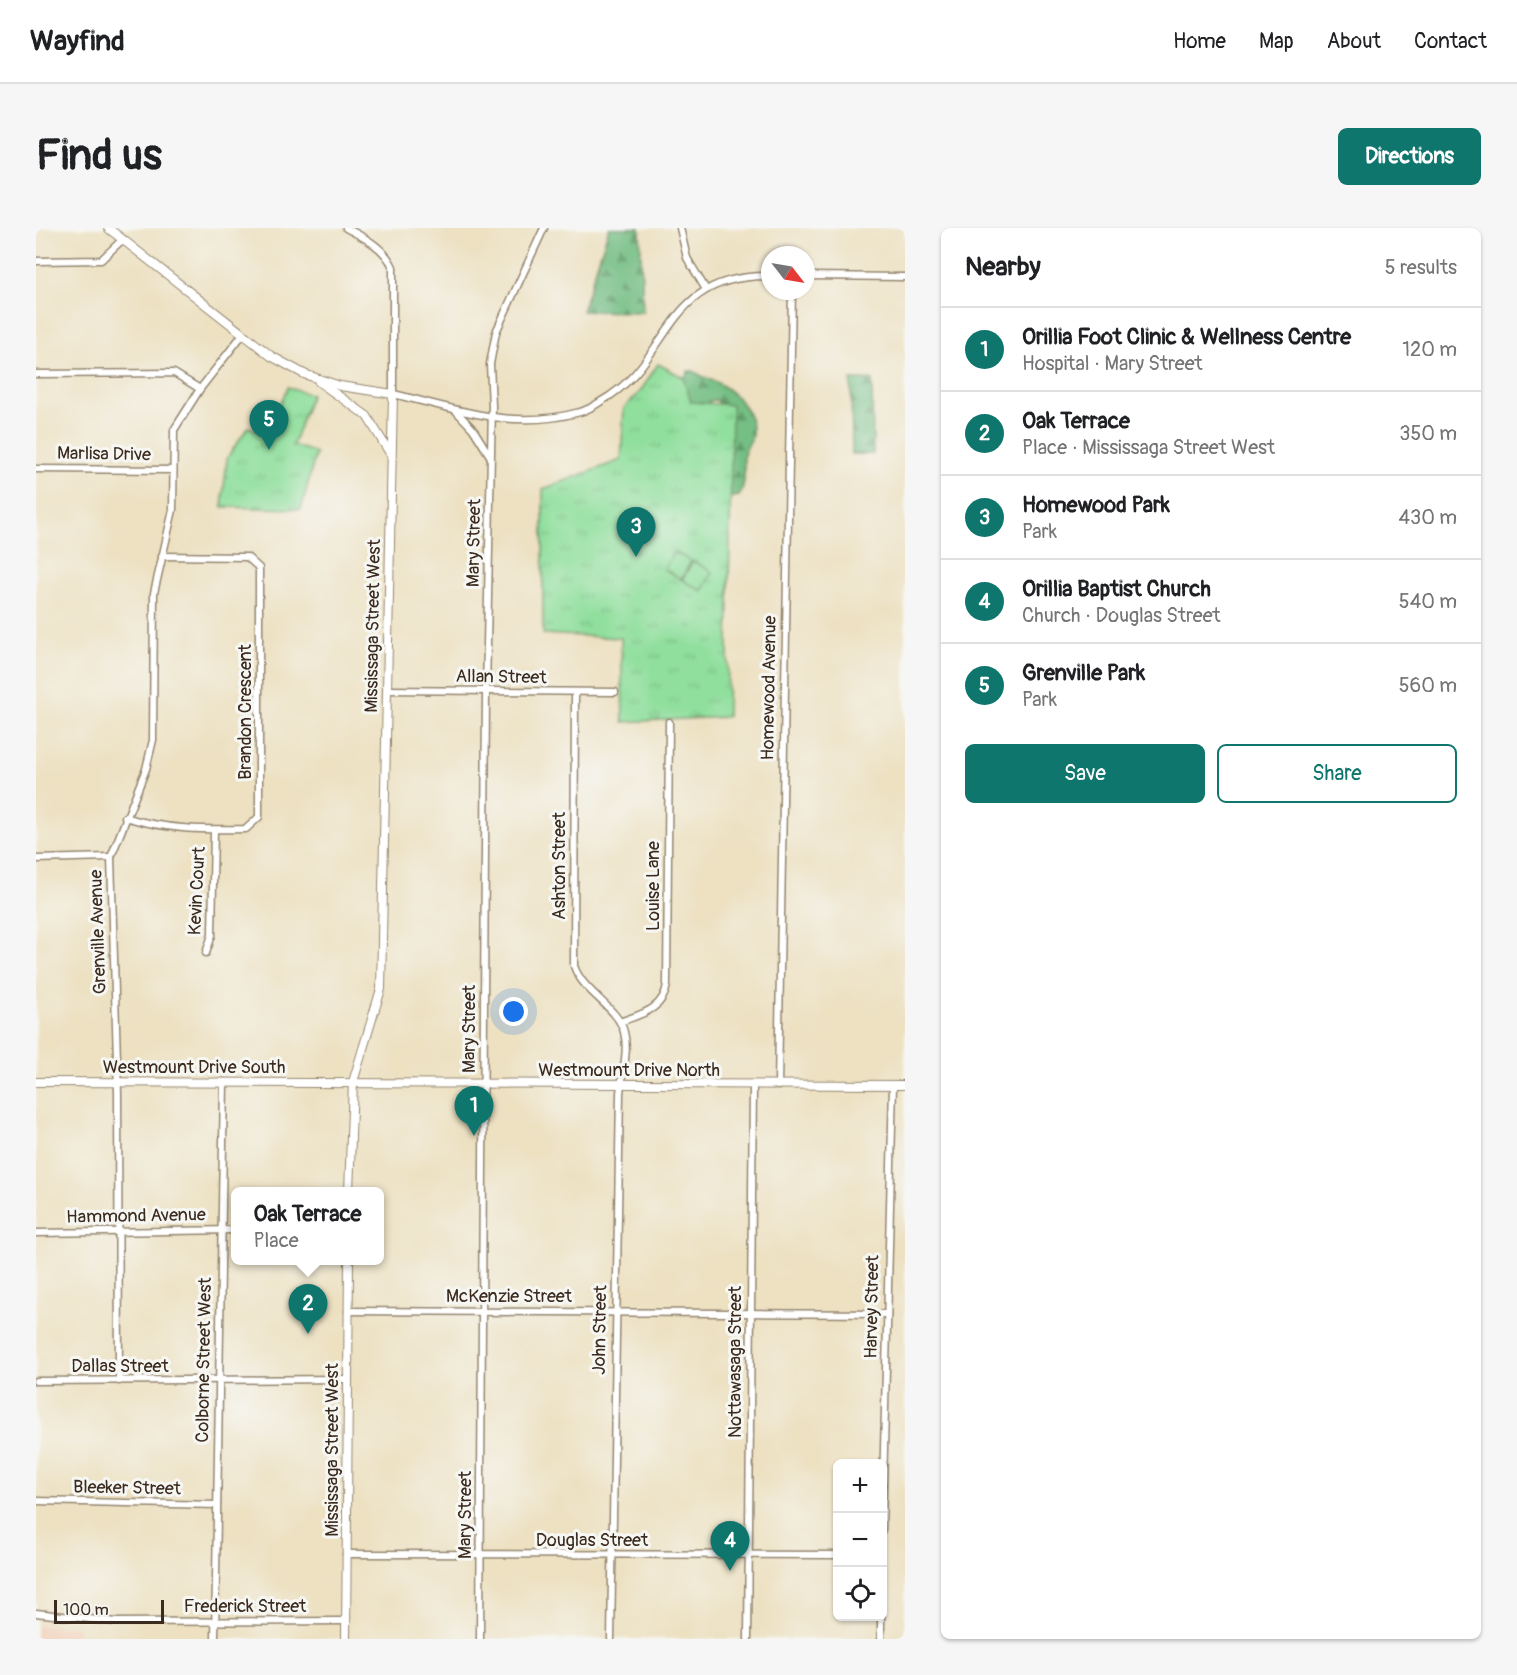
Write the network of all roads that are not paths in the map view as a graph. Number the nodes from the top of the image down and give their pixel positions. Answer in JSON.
{"nodes":[{"id":1,"x":108,"y":228,"type":"edge"},
{"id":2,"x":346,"y":228,"type":"edge"},
{"id":3,"x":544,"y":228,"type":"edge"},
{"id":4,"x":680,"y":228,"type":"edge"},
{"id":5,"x":123,"y":239,"type":"junction"},
{"id":6,"x":36,"y":261,"type":"edge"},
{"id":7,"x":761,"y":276,"type":"edge"},
{"id":8,"x":815,"y":276,"type":"edge"},
{"id":9,"x":905,"y":278,"type":"edge"},
{"id":10,"x":705,"y":288,"type":"junction"},
{"id":11,"x":792,"y":300,"type":"edge"},
{"id":12,"x":243,"y":334,"type":"junction"},
{"id":13,"x":36,"y":374,"type":"edge"},
{"id":14,"x":310,"y":376,"type":"junction"},
{"id":15,"x":200,"y":388,"type":"junction"},
{"id":16,"x":393,"y":394,"type":"junction"},
{"id":17,"x":456,"y":410,"type":"junction"},
{"id":18,"x":491,"y":419,"type":"junction"},
{"id":19,"x":392,"y":457,"type":"junction"},
{"id":20,"x":491,"y":457,"type":"junction"},
{"id":21,"x":36,"y":469,"type":"edge"},
{"id":22,"x":172,"y":470,"type":"junction"},
{"id":23,"x":162,"y":556,"type":"junction"},
{"id":24,"x":387,"y":690,"type":"junction"},
{"id":25,"x":486,"y":692,"type":"junction"},
{"id":26,"x":615,"y":692,"type":"dead end"},
{"id":27,"x":575,"y":693,"type":"junction"},
{"id":28,"x":669,"y":722,"type":"dead end"},
{"id":29,"x":125,"y":817,"type":"junction"},
{"id":30,"x":214,"y":830,"type":"junction"},
{"id":31,"x":111,"y":857,"type":"junction"},
{"id":32,"x":36,"y":859,"type":"edge"},
{"id":33,"x":206,"y":953,"type":"dead end"},
{"id":34,"x":620,"y":1022,"type":"junction"},
{"id":35,"x":224,"y":1082,"type":"junction"},
{"id":36,"x":353,"y":1082,"type":"junction"},
{"id":37,"x":36,"y":1083,"type":"edge"},
{"id":38,"x":118,"y":1083,"type":"junction"},
{"id":39,"x":484,"y":1085,"type":"junction"},
{"id":40,"x":621,"y":1085,"type":"junction"},
{"id":41,"x":892,"y":1085,"type":"junction"},
{"id":42,"x":905,"y":1085,"type":"edge"},
{"id":43,"x":753,"y":1086,"type":"junction"},
{"id":44,"x":778,"y":1086,"type":"junction"},
{"id":45,"x":349,"y":1187,"type":"edge"},
{"id":46,"x":222,"y":1230,"type":"junction"},
{"id":47,"x":231,"y":1230,"type":"edge"},
{"id":48,"x":36,"y":1233,"type":"edge"},
{"id":49,"x":118,"y":1233,"type":"junction"},
{"id":50,"x":349,"y":1265,"type":"edge"},
{"id":51,"x":348,"y":1311,"type":"junction"},
{"id":52,"x":482,"y":1311,"type":"junction"},
{"id":53,"x":750,"y":1311,"type":"junction"},
{"id":54,"x":615,"y":1312,"type":"junction"},
{"id":55,"x":887,"y":1314,"type":"junction"},
{"id":56,"x":347,"y":1379,"type":"junction"},
{"id":57,"x":36,"y":1381,"type":"edge"},
{"id":58,"x":119,"y":1381,"type":"junction"},
{"id":59,"x":218,"y":1381,"type":"junction"},
{"id":60,"x":36,"y":1501,"type":"edge"},
{"id":61,"x":217,"y":1505,"type":"junction"},
{"id":62,"x":882,"y":1513,"type":"edge"},
{"id":63,"x":346,"y":1554,"type":"junction"},
{"id":64,"x":612,"y":1555,"type":"junction"},
{"id":65,"x":748,"y":1555,"type":"junction"},
{"id":66,"x":480,"y":1556,"type":"junction"},
{"id":67,"x":833,"y":1556,"type":"edge"},
{"id":68,"x":36,"y":1613,"type":"edge"},
{"id":69,"x":216,"y":1621,"type":"junction"},
{"id":70,"x":346,"y":1621,"type":"junction"},
{"id":71,"x":881,"y":1621,"type":"edge"},
{"id":72,"x":215,"y":1639,"type":"edge"},
{"id":73,"x":346,"y":1639,"type":"edge"},
{"id":74,"x":480,"y":1639,"type":"edge"},
{"id":75,"x":611,"y":1639,"type":"edge"},
{"id":76,"x":748,"y":1639,"type":"edge"},
{"id":77,"x":880,"y":1639,"type":"edge"}],
"edges":[{"from":1,"to":5,"type":"street"},
{"from":2,"to":16,"type":"street"},
{"from":3,"to":18,"type":"street","name":"Mary Street"},
{"from":4,"to":10,"type":"street"},
{"from":5,"to":6,"type":"street"},
{"from":5,"to":12,"type":"street"},
{"from":7,"to":10,"type":"street"},
{"from":8,"to":9,"type":"street"},
{"from":10,"to":18,"type":"street"},
{"from":11,"to":44,"type":"street","name":"Homewood Avenue"},
{"from":12,"to":14,"type":"street"},
{"from":12,"to":15,"type":"street","name":"Grenville Avenue"},
{"from":13,"to":15,"type":"street"},
{"from":14,"to":16,"type":"street"},
{"from":14,"to":19,"type":"street"},
{"from":15,"to":22,"type":"street","name":"Grenville Avenue"},
{"from":16,"to":17,"type":"street"},
{"from":16,"to":19,"type":"street","name":"Mississaga Street West"},
{"from":17,"to":18,"type":"street"},
{"from":17,"to":20,"type":"street"},
{"from":18,"to":20,"type":"street","name":"Mary Street"},
{"from":19,"to":24,"type":"street","name":"Mississaga Street West"},
{"from":20,"to":25,"type":"street","name":"Mary Street"},
{"from":21,"to":22,"type":"street","name":"Marlisa Drive"},
{"from":22,"to":23,"type":"street","name":"Grenville Avenue"},
{"from":23,"to":29,"type":"street","name":"Grenville Avenue"},
{"from":23,"to":30,"type":"street","name":"Brandon Crescent"},
{"from":24,"to":25,"type":"street","name":"Allan Street"},
{"from":24,"to":36,"type":"street","name":"Mississaga Street West"},
{"from":25,"to":27,"type":"street","name":"Allan Street"},
{"from":25,"to":39,"type":"street","name":"Mary Street"},
{"from":26,"to":27,"type":"street","name":"Allan Street"},
{"from":27,"to":34,"type":"street","name":"Ashton Street"},
{"from":28,"to":34,"type":"street","name":"Louise Lane"},
{"from":29,"to":30,"type":"street","name":"Brandon Crescent"},
{"from":29,"to":31,"type":"street","name":"Grenville Avenue"},
{"from":30,"to":33,"type":"street","name":"Kevin Court"},
{"from":31,"to":32,"type":"street"},
{"from":31,"to":38,"type":"street","name":"Grenville Avenue"},
{"from":34,"to":40,"type":"street","name":"John Street"},
{"from":35,"to":36,"type":"street","name":"Westmount Drive South"},
{"from":35,"to":38,"type":"street","name":"Westmount Drive South"},
{"from":35,"to":46,"type":"street","name":"Colborne Street West"},
{"from":36,"to":39,"type":"street","name":"Westmount Drive North"},
{"from":36,"to":45,"type":"street","name":"Mississaga Street West"},
{"from":37,"to":38,"type":"street","name":"Westmount Drive South"},
{"from":38,"to":49,"type":"street","name":"Grenville Avenue"},
{"from":39,"to":40,"type":"street","name":"Westmount Drive North"},
{"from":39,"to":52,"type":"street","name":"Mary Street"},
{"from":40,"to":43,"type":"street","name":"Westmount Drive North"},
{"from":40,"to":54,"type":"street","name":"John Street"},
{"from":41,"to":42,"type":"street","name":"Westmount Drive North"},
{"from":41,"to":44,"type":"street","name":"Westmount Drive North"},
{"from":41,"to":55,"type":"street","name":"Harvey Street"},
{"from":43,"to":44,"type":"street","name":"Westmount Drive North"},
{"from":43,"to":53,"type":"street","name":"Nottawasaga Street"},
{"from":46,"to":47,"type":"street","name":"Hammond Avenue"},
{"from":46,"to":49,"type":"street","name":"Hammond Avenue"},
{"from":46,"to":59,"type":"street","name":"Colborne Street West"},
{"from":48,"to":49,"type":"street","name":"Hammond Avenue"},
{"from":49,"to":58,"type":"street","name":"Grenville Avenue"},
{"from":50,"to":51,"type":"street","name":"Mississaga Street West"},
{"from":51,"to":52,"type":"street","name":"McKenzie Street"},
{"from":51,"to":56,"type":"street","name":"Mississaga Street West"},
{"from":52,"to":54,"type":"street","name":"McKenzie Street"},
{"from":52,"to":66,"type":"street","name":"Mary Street"},
{"from":53,"to":54,"type":"street","name":"McKenzie Street"},
{"from":53,"to":55,"type":"street","name":"McKenzie Street"},
{"from":53,"to":65,"type":"street","name":"Nottawasaga Street"},
{"from":54,"to":64,"type":"street","name":"John Street"},
{"from":55,"to":62,"type":"street","name":"Harvey Street"},
{"from":56,"to":59,"type":"street","name":"Dallas Street"},
{"from":56,"to":63,"type":"street","name":"Mississaga Street West"},
{"from":57,"to":58,"type":"street","name":"Dallas Street"},
{"from":58,"to":59,"type":"street","name":"Dallas Street"},
{"from":59,"to":61,"type":"street","name":"Colborne Street West"},
{"from":60,"to":61,"type":"street","name":"Bleeker Street"},
{"from":61,"to":69,"type":"street","name":"Colborne Street West"},
{"from":63,"to":66,"type":"street","name":"Douglas Street"},
{"from":63,"to":70,"type":"street","name":"Mississaga Street West"},
{"from":64,"to":65,"type":"street","name":"Douglas Street"},
{"from":64,"to":66,"type":"street","name":"Douglas Street"},
{"from":64,"to":75,"type":"street","name":"John Street"},
{"from":65,"to":67,"type":"street","name":"Douglas Street"},
{"from":65,"to":76,"type":"street","name":"Nottawasaga Street"},
{"from":66,"to":74,"type":"street","name":"Mary Street"},
{"from":68,"to":69,"type":"street","name":"Frederick Street"},
{"from":69,"to":70,"type":"street","name":"Frederick Street"},
{"from":69,"to":72,"type":"street","name":"Colborne Street West"},
{"from":70,"to":73,"type":"street","name":"Mississaga Street West"},
{"from":71,"to":77,"type":"street"}]}
